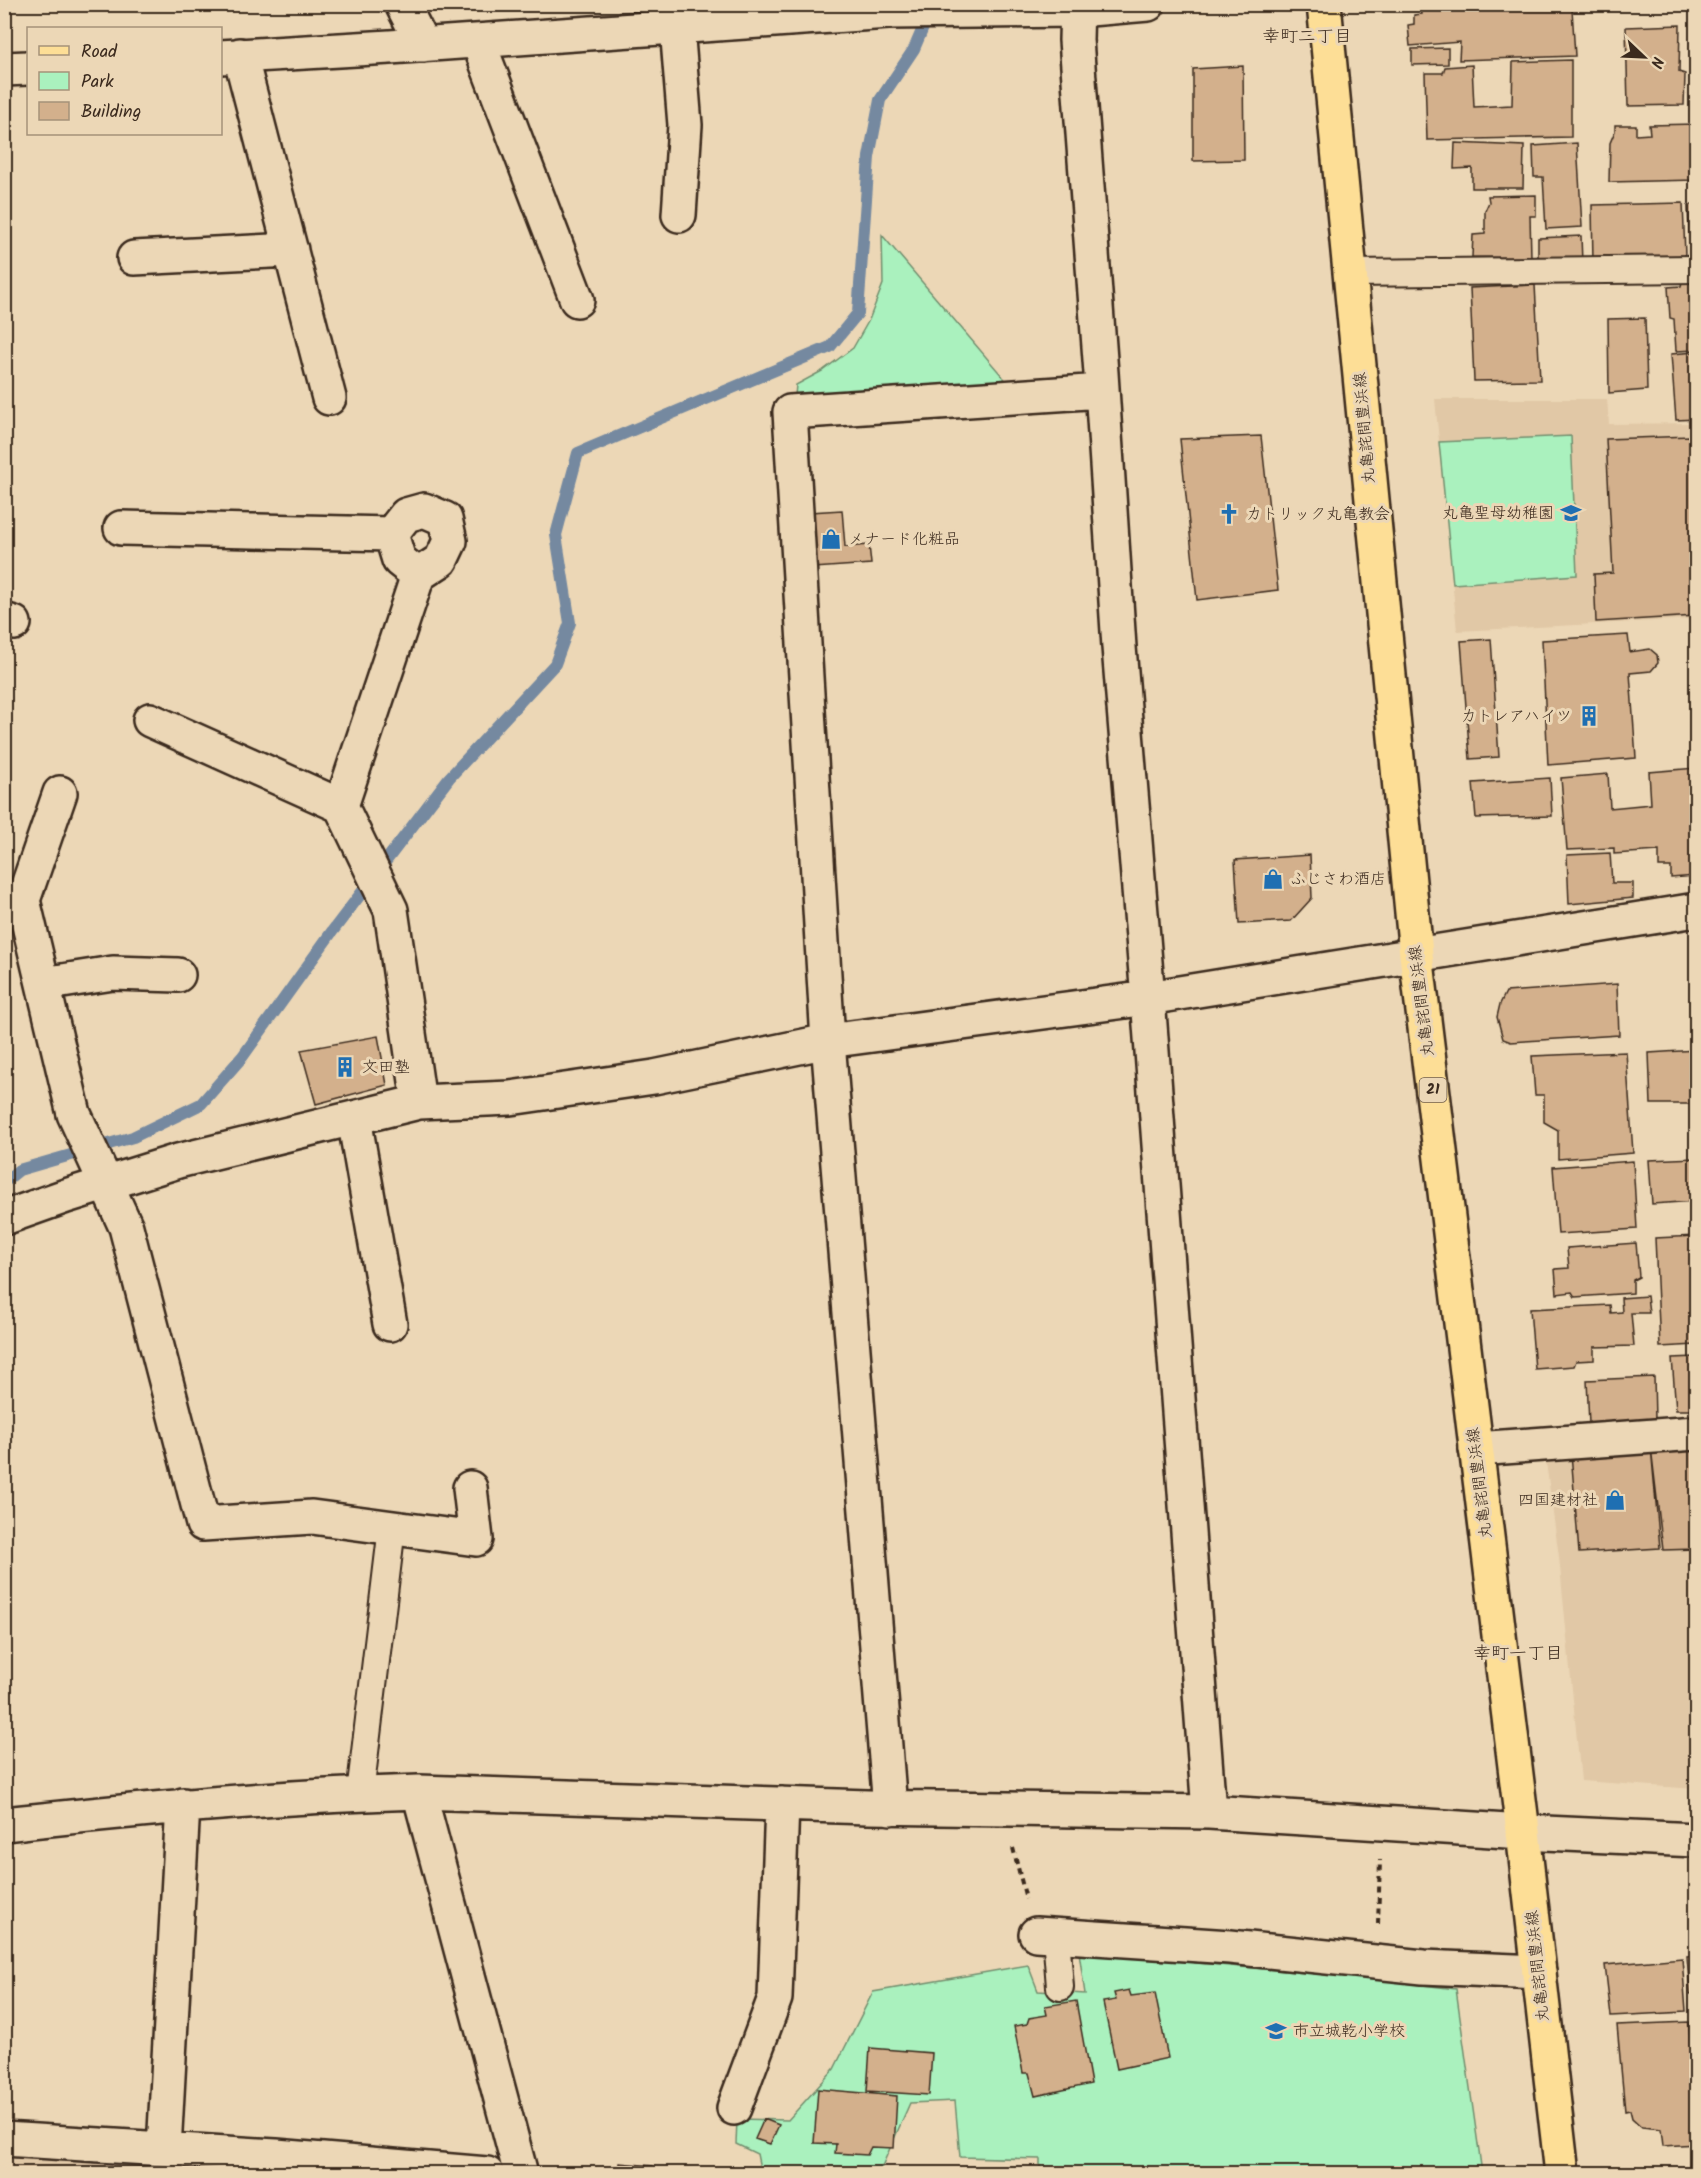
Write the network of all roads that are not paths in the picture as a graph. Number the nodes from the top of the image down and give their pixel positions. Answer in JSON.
{"nodes":[{"id":1,"x":402,"y":4,"type":"edge"},
{"id":2,"x":1149,"y":4,"type":"edge"},
{"id":3,"x":1324,"y":4,"type":"edge"},
{"id":4,"x":1078,"y":7,"type":"edge"},
{"id":5,"x":912,"y":8,"type":"edge"},
{"id":6,"x":948,"y":8,"type":"edge"},
{"id":7,"x":677,"y":27,"type":"junction"},
{"id":8,"x":478,"y":41,"type":"junction"},
{"id":9,"x":423,"y":45,"type":"junction"},
{"id":10,"x":230,"y":56,"type":"edge"},
{"id":11,"x":27,"y":68,"type":"edge"},
{"id":12,"x":4,"y":69,"type":"edge"},
{"id":13,"x":679,"y":215,"type":"dead end"},
{"id":14,"x":291,"y":250,"type":"junction"},
{"id":15,"x":134,"y":258,"type":"dead end"},
{"id":16,"x":1696,"y":268,"type":"edge"},
{"id":17,"x":1350,"y":273,"type":"junction"},
{"id":18,"x":577,"y":300,"type":"dead end"},
{"id":19,"x":1102,"y":391,"type":"junction"},
{"id":20,"x":329,"y":398,"type":"dead end"},
{"id":21,"x":121,"y":528,"type":"dead end"},
{"id":22,"x":391,"y":534,"type":"junction"},
{"id":23,"x":418,"y":575,"type":"junction"},
{"id":24,"x":150,"y":720,"type":"dead end"},
{"id":25,"x":60,"y":793,"type":"dead end"},
{"id":26,"x":341,"y":806,"type":"junction"},
{"id":27,"x":1696,"y":910,"type":"edge"},
{"id":28,"x":1416,"y":954,"type":"junction"},
{"id":29,"x":178,"y":975,"type":"dead end"},
{"id":30,"x":43,"y":984,"type":"junction"},
{"id":31,"x":1148,"y":998,"type":"junction"},
{"id":32,"x":828,"y":1041,"type":"junction"},
{"id":33,"x":419,"y":1102,"type":"junction"},
{"id":34,"x":354,"y":1118,"type":"junction"},
{"id":35,"x":104,"y":1179,"type":"junction"},
{"id":36,"x":5,"y":1218,"type":"edge"},
{"id":37,"x":390,"y":1324,"type":"dead end"},
{"id":38,"x":1696,"y":1433,"type":"edge"},
{"id":39,"x":1476,"y":1449,"type":"junction"},
{"id":40,"x":470,"y":1488,"type":"dead end"},
{"id":41,"x":392,"y":1527,"type":"junction"},
{"id":42,"x":419,"y":1792,"type":"junction"},
{"id":43,"x":360,"y":1794,"type":"junction"},
{"id":44,"x":782,"y":1804,"type":"junction"},
{"id":45,"x":183,"y":1805,"type":"junction"},
{"id":46,"x":890,"y":1808,"type":"junction"},
{"id":47,"x":1209,"y":1812,"type":"junction"},
{"id":48,"x":4,"y":1824,"type":"edge"},
{"id":49,"x":1523,"y":1832,"type":"junction"},
{"id":50,"x":1696,"y":1840,"type":"edge"},
{"id":51,"x":1046,"y":1935,"type":"joint"},
{"id":52,"x":1539,"y":1972,"type":"junction"},
{"id":53,"x":1060,"y":1987,"type":"dead end"},
{"id":54,"x":734,"y":2108,"type":"dead end"},
{"id":55,"x":4,"y":2139,"type":"edge"},
{"id":56,"x":164,"y":2149,"type":"junction"},
{"id":57,"x":417,"y":2171,"type":"edge"},
{"id":58,"x":487,"y":2174,"type":"edge"},
{"id":59,"x":521,"y":2174,"type":"edge"},
{"id":60,"x":1562,"y":2174,"type":"edge"}],
"edges":[{"from":1,"to":9,"type":"street"},
{"from":2,"to":4,"type":"street"},
{"from":3,"to":17,"type":"main road","name":"丸亀詫間豊浜線","number":"21"},
{"from":4,"to":6,"type":"street"},
{"from":4,"to":19,"type":"street"},
{"from":5,"to":6,"type":"street"},
{"from":5,"to":7,"type":"street"},
{"from":7,"to":8,"type":"street"},
{"from":7,"to":13,"type":"street"},
{"from":8,"to":9,"type":"street"},
{"from":8,"to":18,"type":"street"},
{"from":9,"to":10,"type":"street"},
{"from":10,"to":14,"type":"street"},
{"from":11,"to":12,"type":"street"},
{"from":14,"to":15,"type":"street"},
{"from":14,"to":20,"type":"street"},
{"from":16,"to":17,"type":"lane"},
{"from":17,"to":28,"type":"main road","name":"丸亀詫間豊浜線","number":"21"},
{"from":19,"to":31,"type":"street"},
{"from":19,"to":32,"type":"street"},
{"from":21,"to":22,"type":"street"},
{"from":22,"to":23,"type":"street"},
{"from":22,"to":23,"type":"street"},
{"from":23,"to":26,"type":"street"},
{"from":24,"to":26,"type":"street"},
{"from":25,"to":30,"type":"street"},
{"from":26,"to":33,"type":"street"},
{"from":27,"to":28,"type":"street"},
{"from":28,"to":31,"type":"street"},
{"from":28,"to":39,"type":"main road","name":"丸亀詫間豊浜線","number":"21"},
{"from":29,"to":30,"type":"street"},
{"from":30,"to":35,"type":"street"},
{"from":31,"to":32,"type":"street"},
{"from":31,"to":47,"type":"street"},
{"from":32,"to":33,"type":"street"},
{"from":32,"to":46,"type":"street"},
{"from":33,"to":34,"type":"street"},
{"from":34,"to":35,"type":"street"},
{"from":34,"to":37,"type":"street"},
{"from":35,"to":36,"type":"street"},
{"from":35,"to":41,"type":"street"},
{"from":38,"to":39,"type":"street"},
{"from":39,"to":49,"type":"main road","name":"丸亀詫間豊浜線","number":"21"},
{"from":40,"to":41,"type":"street"},
{"from":41,"to":43,"type":"lane"},
{"from":42,"to":43,"type":"street"},
{"from":42,"to":44,"type":"street"},
{"from":42,"to":59,"type":"street"},
{"from":43,"to":45,"type":"street"},
{"from":44,"to":46,"type":"street"},
{"from":44,"to":54,"type":"street"},
{"from":45,"to":48,"type":"street"},
{"from":45,"to":56,"type":"street"},
{"from":46,"to":47,"type":"street"},
{"from":47,"to":49,"type":"street"},
{"from":49,"to":50,"type":"street"},
{"from":49,"to":52,"type":"main road","name":"丸亀詫間豊浜線","number":"21"},
{"from":51,"to":52,"type":"street"},
{"from":51,"to":53,"type":"lane"},
{"from":52,"to":60,"type":"main road","name":"丸亀詫間豊浜線","number":"21"},
{"from":55,"to":56,"type":"street"},
{"from":56,"to":57,"type":"street"},
{"from":57,"to":58,"type":"street"}]}
